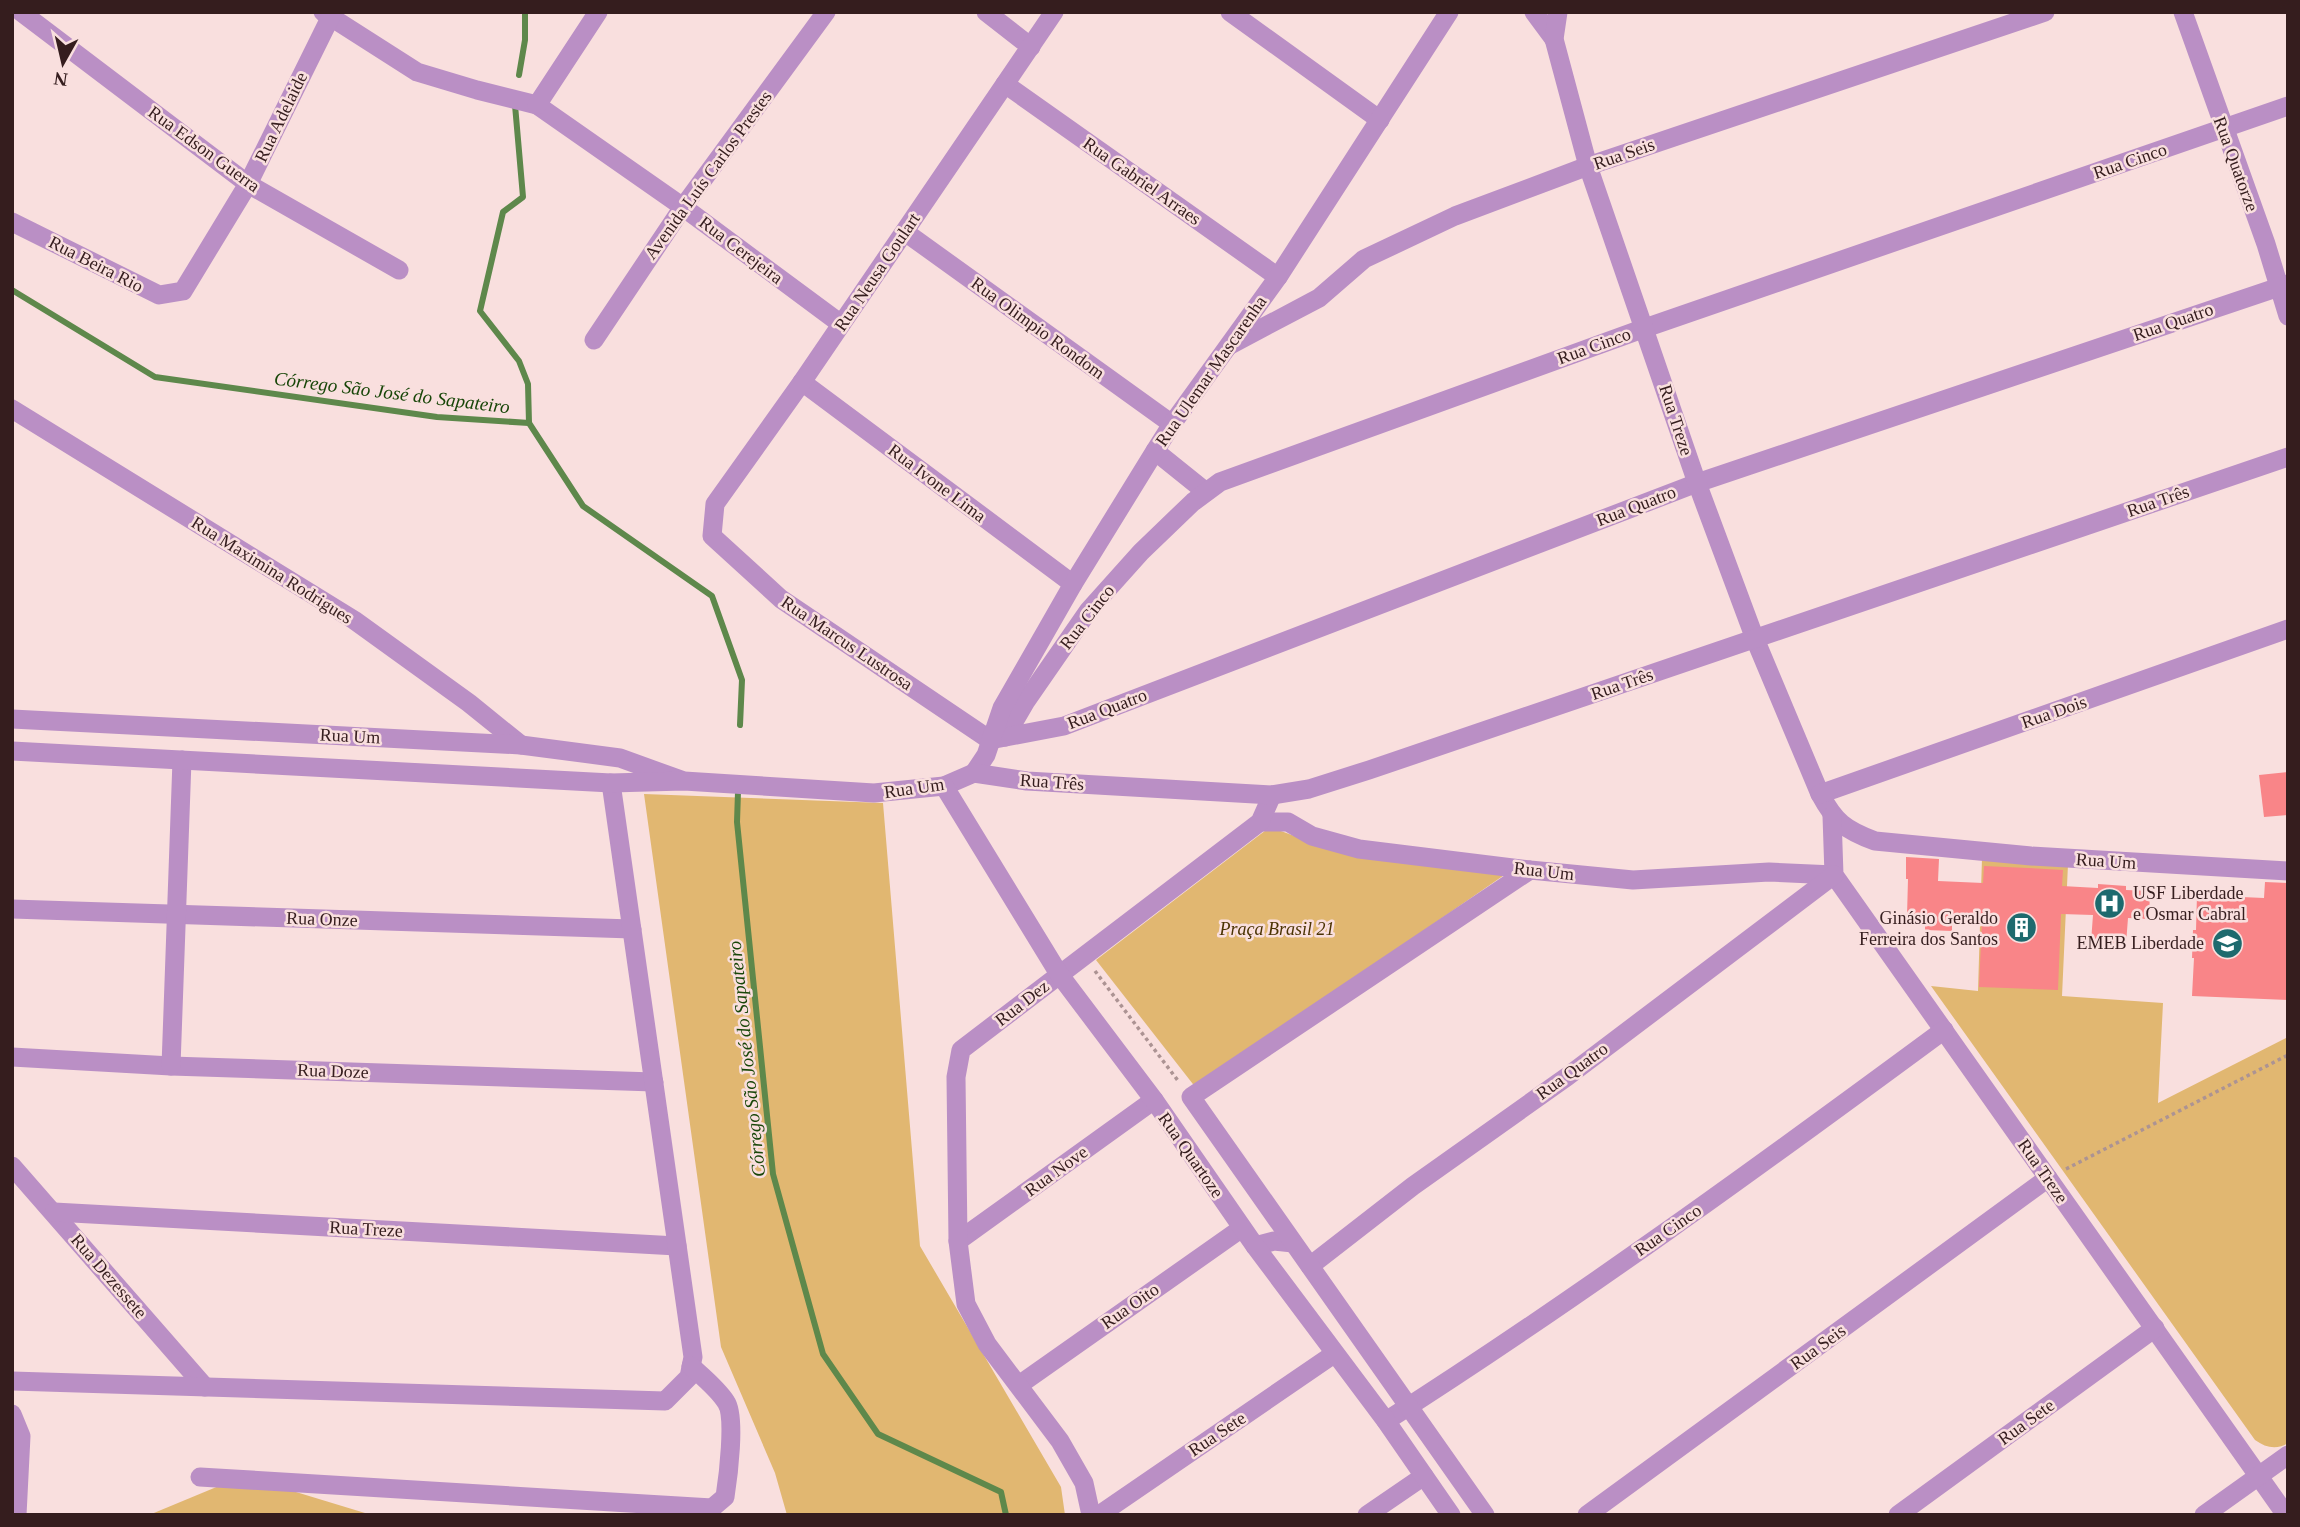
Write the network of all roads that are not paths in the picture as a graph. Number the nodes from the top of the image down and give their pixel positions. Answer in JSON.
{"nodes":[{"id":1,"x":21,"y":12,"type":"edge"},
{"id":2,"x":598,"y":12,"type":"edge"},
{"id":3,"x":826,"y":12,"type":"edge"},
{"id":4,"x":986,"y":12,"type":"edge"},
{"id":5,"x":1054,"y":12,"type":"edge"},
{"id":6,"x":1230,"y":12,"type":"edge"},
{"id":7,"x":1449,"y":12,"type":"edge"},
{"id":8,"x":1534,"y":12,"type":"edge"},
{"id":9,"x":1558,"y":12,"type":"edge"},
{"id":10,"x":2045,"y":12,"type":"edge"},
{"id":11,"x":2183,"y":12,"type":"edge"},
{"id":12,"x":329,"y":14,"type":"edge"},
{"id":13,"x":1553,"y":39,"type":"junction"},
{"id":14,"x":1031,"y":47,"type":"junction"},
{"id":15,"x":1005,"y":84,"type":"junction"},
{"id":16,"x":537,"y":105,"type":"junction"},
{"id":17,"x":2288,"y":106,"type":"edge"},
{"id":18,"x":1380,"y":120,"type":"junction"},
{"id":19,"x":2223,"y":128,"type":"junction"},
{"id":20,"x":1588,"y":166,"type":"junction"},
{"id":21,"x":248,"y":184,"type":"junction"},
{"id":22,"x":683,"y":207,"type":"junction"},
{"id":23,"x":12,"y":222,"type":"edge"},
{"id":24,"x":905,"y":232,"type":"junction"},
{"id":25,"x":399,"y":270,"type":"dead end"},
{"id":26,"x":1278,"y":277,"type":"junction"},
{"id":27,"x":2283,"y":285,"type":"edge"},
{"id":28,"x":183,"y":292,"type":"joint"},
{"id":29,"x":2288,"y":316,"type":"edge"},
{"id":30,"x":841,"y":324,"type":"junction"},
{"id":31,"x":1645,"y":328,"type":"junction"},
{"id":32,"x":594,"y":340,"type":"dead end"},
{"id":33,"x":1227,"y":347,"type":"junction"},
{"id":34,"x":802,"y":382,"type":"junction"},
{"id":35,"x":12,"y":410,"type":"edge"},
{"id":36,"x":1172,"y":424,"type":"junction"},
{"id":37,"x":1155,"y":451,"type":"junction"},
{"id":38,"x":2288,"y":457,"type":"edge"},
{"id":39,"x":1697,"y":483,"type":"junction"},
{"id":40,"x":1206,"y":492,"type":"junction"},
{"id":41,"x":712,"y":536,"type":"joint"},
{"id":42,"x":1073,"y":584,"type":"junction"},
{"id":43,"x":2288,"y":629,"type":"edge"},
{"id":44,"x":1755,"y":639,"type":"junction"},
{"id":45,"x":12,"y":719,"type":"edge"},
{"id":46,"x":997,"y":739,"type":"junction"},
{"id":47,"x":521,"y":745,"type":"junction"},
{"id":48,"x":12,"y":751,"type":"edge"},
{"id":49,"x":182,"y":760,"type":"junction"},
{"id":50,"x":974,"y":773,"type":"junction"},
{"id":51,"x":684,"y":781,"type":"junction"},
{"id":52,"x":611,"y":783,"type":"junction"},
{"id":53,"x":944,"y":786,"type":"junction"},
{"id":54,"x":1820,"y":794,"type":"junction"},
{"id":55,"x":1272,"y":795,"type":"junction"},
{"id":56,"x":1832,"y":817,"type":"junction"},
{"id":57,"x":1260,"y":822,"type":"junction"},
{"id":58,"x":1530,"y":870,"type":"junction"},
{"id":59,"x":2288,"y":871,"type":"edge"},
{"id":60,"x":1834,"y":875,"type":"junction"},
{"id":61,"x":12,"y":908,"type":"edge"},
{"id":62,"x":176,"y":915,"type":"junction"},
{"id":63,"x":632,"y":929,"type":"junction"},
{"id":64,"x":1059,"y":974,"type":"junction"},
{"id":65,"x":1944,"y":1030,"type":"junction"},
{"id":66,"x":12,"y":1057,"type":"edge"},
{"id":67,"x":171,"y":1066,"type":"junction"},
{"id":68,"x":654,"y":1082,"type":"junction"},
{"id":69,"x":1154,"y":1100,"type":"junction"},
{"id":70,"x":12,"y":1167,"type":"edge"},
{"id":71,"x":2049,"y":1178,"type":"junction"},
{"id":72,"x":54,"y":1212,"type":"junction"},
{"id":73,"x":1242,"y":1228,"type":"junction"},
{"id":74,"x":958,"y":1241,"type":"junction"},
{"id":75,"x":1293,"y":1243,"type":"junction"},
{"id":76,"x":677,"y":1246,"type":"junction"},
{"id":77,"x":1255,"y":1246,"type":"junction"},
{"id":78,"x":1310,"y":1266,"type":"junction"},
{"id":79,"x":1337,"y":1304,"type":"junction"},
{"id":80,"x":1312,"y":1324,"type":"junction"},
{"id":81,"x":2155,"y":1328,"type":"junction"},
{"id":82,"x":1334,"y":1354,"type":"junction"},
{"id":83,"x":691,"y":1366,"type":"junction"},
{"id":84,"x":12,"y":1381,"type":"edge"},
{"id":85,"x":1019,"y":1385,"type":"junction"},
{"id":86,"x":205,"y":1387,"type":"junction"},
{"id":87,"x":1409,"y":1407,"type":"junction"},
{"id":88,"x":12,"y":1414,"type":"edge"},
{"id":89,"x":1386,"y":1421,"type":"junction"},
{"id":90,"x":2288,"y":1455,"type":"edge"},
{"id":91,"x":1424,"y":1476,"type":"junction"},
{"id":92,"x":2259,"y":1476,"type":"junction"},
{"id":93,"x":200,"y":1477,"type":"dead end"},
{"id":94,"x":17,"y":1515,"type":"edge"},
{"id":95,"x":1091,"y":1515,"type":"edge"},
{"id":96,"x":1099,"y":1515,"type":"edge"},
{"id":97,"x":1367,"y":1515,"type":"edge"},
{"id":98,"x":1451,"y":1515,"type":"edge"},
{"id":99,"x":1485,"y":1515,"type":"edge"},
{"id":100,"x":1587,"y":1515,"type":"edge"},
{"id":101,"x":1898,"y":1515,"type":"edge"},
{"id":102,"x":2204,"y":1515,"type":"edge"},
{"id":103,"x":2286,"y":1515,"type":"edge"}],
"edges":[{"from":1,"to":21,"type":"street","name":"Rua Edson Guerra"},
{"from":2,"to":16,"type":"street"},
{"from":3,"to":22,"type":"street","name":"Avenida Luís Carlos Prestes"},
{"from":4,"to":14,"type":"street"},
{"from":5,"to":14,"type":"street","name":"Rua Neusa Goulart"},
{"from":6,"to":18,"type":"street"},
{"from":7,"to":18,"type":"street","name":"Rua Ulemar Mascarenha"},
{"from":8,"to":13,"type":"street"},
{"from":9,"to":13,"type":"street"},
{"from":10,"to":20,"type":"street","name":"Rua Seis"},
{"from":11,"to":19,"type":"street","name":"Rua Quatorze"},
{"from":12,"to":16,"type":"street"},
{"from":12,"to":21,"type":"street","name":"Rua Adelaide"},
{"from":13,"to":20,"type":"street","name":"Rua Treze"},
{"from":14,"to":15,"type":"street","name":"Rua Neusa Goulart"},
{"from":15,"to":24,"type":"street","name":"Rua Neusa Goulart"},
{"from":15,"to":26,"type":"street","name":"Rua Gabriel Arraes"},
{"from":16,"to":22,"type":"street","name":"Rua Cerejeira"},
{"from":17,"to":19,"type":"street","name":"Rua Cinco"},
{"from":18,"to":26,"type":"street","name":"Rua Ulemar Mascarenha"},
{"from":19,"to":27,"type":"street","name":"Rua Quatorze"},
{"from":19,"to":31,"type":"street","name":"Rua Cinco"},
{"from":20,"to":31,"type":"street","name":"Rua Treze"},
{"from":20,"to":33,"type":"street","name":"Rua Seis"},
{"from":21,"to":25,"type":"street","name":"Rua Edson Guerra"},
{"from":21,"to":28,"type":"street","name":"Rua Adelaide"},
{"from":22,"to":30,"type":"street","name":"Rua Cerejeira"},
{"from":22,"to":32,"type":"street","name":"Avenida Luís Carlos Prestes"},
{"from":23,"to":28,"type":"street","name":"Rua Beira Rio"},
{"from":24,"to":30,"type":"street","name":"Rua Neusa Goulart"},
{"from":24,"to":36,"type":"street","name":"Rua Olimpio Rondom"},
{"from":26,"to":33,"type":"street","name":"Rua Ulemar Mascarenha"},
{"from":27,"to":29,"type":"street","name":"Rua Quatorze"},
{"from":27,"to":39,"type":"street","name":"Rua Quatro"},
{"from":30,"to":34,"type":"street","name":"Rua Neusa Goulart"},
{"from":31,"to":39,"type":"street","name":"Rua Treze"},
{"from":31,"to":40,"type":"street","name":"Rua Cinco"},
{"from":33,"to":36,"type":"street","name":"Rua Ulemar Mascarenha"},
{"from":34,"to":41,"type":"street","name":"Rua Neusa Goulart"},
{"from":34,"to":42,"type":"street","name":"Rua Ivone Lima"},
{"from":35,"to":47,"type":"street","name":"Rua Maximina Rodrigues"},
{"from":36,"to":37,"type":"street","name":"Rua Ulemar Mascarenha"},
{"from":37,"to":40,"type":"street"},
{"from":37,"to":42,"type":"street","name":"Rua Ulemar Mascarenha"},
{"from":38,"to":44,"type":"street","name":"Rua Três"},
{"from":39,"to":44,"type":"street","name":"Rua Treze"},
{"from":39,"to":46,"type":"street","name":"Rua Quatro"},
{"from":40,"to":46,"type":"street","name":"Rua Cinco"},
{"from":41,"to":46,"type":"street","name":"Rua Marcus Lustrosa"},
{"from":42,"to":46,"type":"street","name":"Rua Ulemar Mascarenha"},
{"from":43,"to":54,"type":"street","name":"Rua Dois"},
{"from":44,"to":54,"type":"street","name":"Rua Treze"},
{"from":44,"to":55,"type":"street","name":"Rua Três"},
{"from":45,"to":47,"type":"street","name":"Rua Um"},
{"from":46,"to":50,"type":"street"},
{"from":47,"to":51,"type":"street","name":"Rua Um"},
{"from":48,"to":49,"type":"street","name":"Rua Um"},
{"from":49,"to":52,"type":"street","name":"Rua Um"},
{"from":49,"to":62,"type":"street"},
{"from":50,"to":53,"type":"street","name":"Rua Um"},
{"from":50,"to":55,"type":"street","name":"Rua Três"},
{"from":51,"to":52,"type":"street","name":"Rua Um"},
{"from":51,"to":53,"type":"street","name":"Rua Um"},
{"from":52,"to":63,"type":"street"},
{"from":53,"to":64,"type":"street","name":"Rua Quartoze"},
{"from":54,"to":56,"type":"street","name":"Rua Um"},
{"from":55,"to":57,"type":"street"},
{"from":56,"to":59,"type":"street","name":"Rua Um"},
{"from":56,"to":60,"type":"street"},
{"from":57,"to":58,"type":"street","name":"Rua Um"},
{"from":57,"to":64,"type":"street","name":"Rua Dez"},
{"from":58,"to":60,"type":"street","name":"Rua Um"},
{"from":58,"to":75,"type":"street","name":"Rua Quartoze"},
{"from":60,"to":65,"type":"street","name":"Rua Treze"},
{"from":60,"to":78,"type":"street","name":"Rua Quatro"},
{"from":61,"to":62,"type":"street","name":"Rua Onze"},
{"from":62,"to":63,"type":"street","name":"Rua Onze"},
{"from":62,"to":67,"type":"street"},
{"from":63,"to":68,"type":"street"},
{"from":64,"to":69,"type":"street","name":"Rua Quartoze"},
{"from":64,"to":74,"type":"street","name":"Rua Dez"},
{"from":65,"to":71,"type":"street","name":"Rua Treze"},
{"from":65,"to":87,"type":"street","name":"Rua Cinco"},
{"from":66,"to":67,"type":"street","name":"Rua Doze"},
{"from":67,"to":68,"type":"street","name":"Rua Doze"},
{"from":68,"to":76,"type":"street"},
{"from":69,"to":73,"type":"street","name":"Rua Quartoze"},
{"from":69,"to":74,"type":"street","name":"Rua Nove"},
{"from":70,"to":72,"type":"street","name":"Rua Dezessete"},
{"from":71,"to":81,"type":"street","name":"Rua Treze"},
{"from":71,"to":100,"type":"street","name":"Rua Seis"},
{"from":72,"to":76,"type":"street","name":"Rua Treze"},
{"from":72,"to":86,"type":"street","name":"Rua Dezessete"},
{"from":73,"to":77,"type":"street","name":"Rua Quartoze"},
{"from":73,"to":85,"type":"street","name":"Rua Oito"},
{"from":74,"to":85,"type":"street"},
{"from":75,"to":77,"type":"street"},
{"from":75,"to":78,"type":"street","name":"Rua Quartoze"},
{"from":76,"to":83,"type":"street"},
{"from":77,"to":80,"type":"street","name":"Rua Quartoze"},
{"from":78,"to":79,"type":"street","name":"Rua Quartoze"},
{"from":79,"to":80,"type":"street"},
{"from":79,"to":87,"type":"street","name":"Rua Quartoze"},
{"from":80,"to":82,"type":"street","name":"Rua Quartoze"},
{"from":81,"to":92,"type":"street","name":"Rua Treze"},
{"from":81,"to":101,"type":"street","name":"Rua Sete"},
{"from":82,"to":89,"type":"street","name":"Rua Quartoze"},
{"from":82,"to":96,"type":"street","name":"Rua Sete"},
{"from":83,"to":86,"type":"street"},
{"from":83,"to":93,"type":"street"},
{"from":84,"to":86,"type":"street"},
{"from":85,"to":95,"type":"street"},
{"from":87,"to":89,"type":"street","name":"Rua Cinco"},
{"from":87,"to":99,"type":"street","name":"Rua Quartoze"},
{"from":88,"to":94,"type":"street"},
{"from":89,"to":91,"type":"street","name":"Rua Quartoze"},
{"from":90,"to":92,"type":"street"},
{"from":91,"to":97,"type":"street"},
{"from":91,"to":98,"type":"street","name":"Rua Quartoze"},
{"from":92,"to":102,"type":"street"},
{"from":92,"to":103,"type":"street","name":"Rua Treze"}]}
